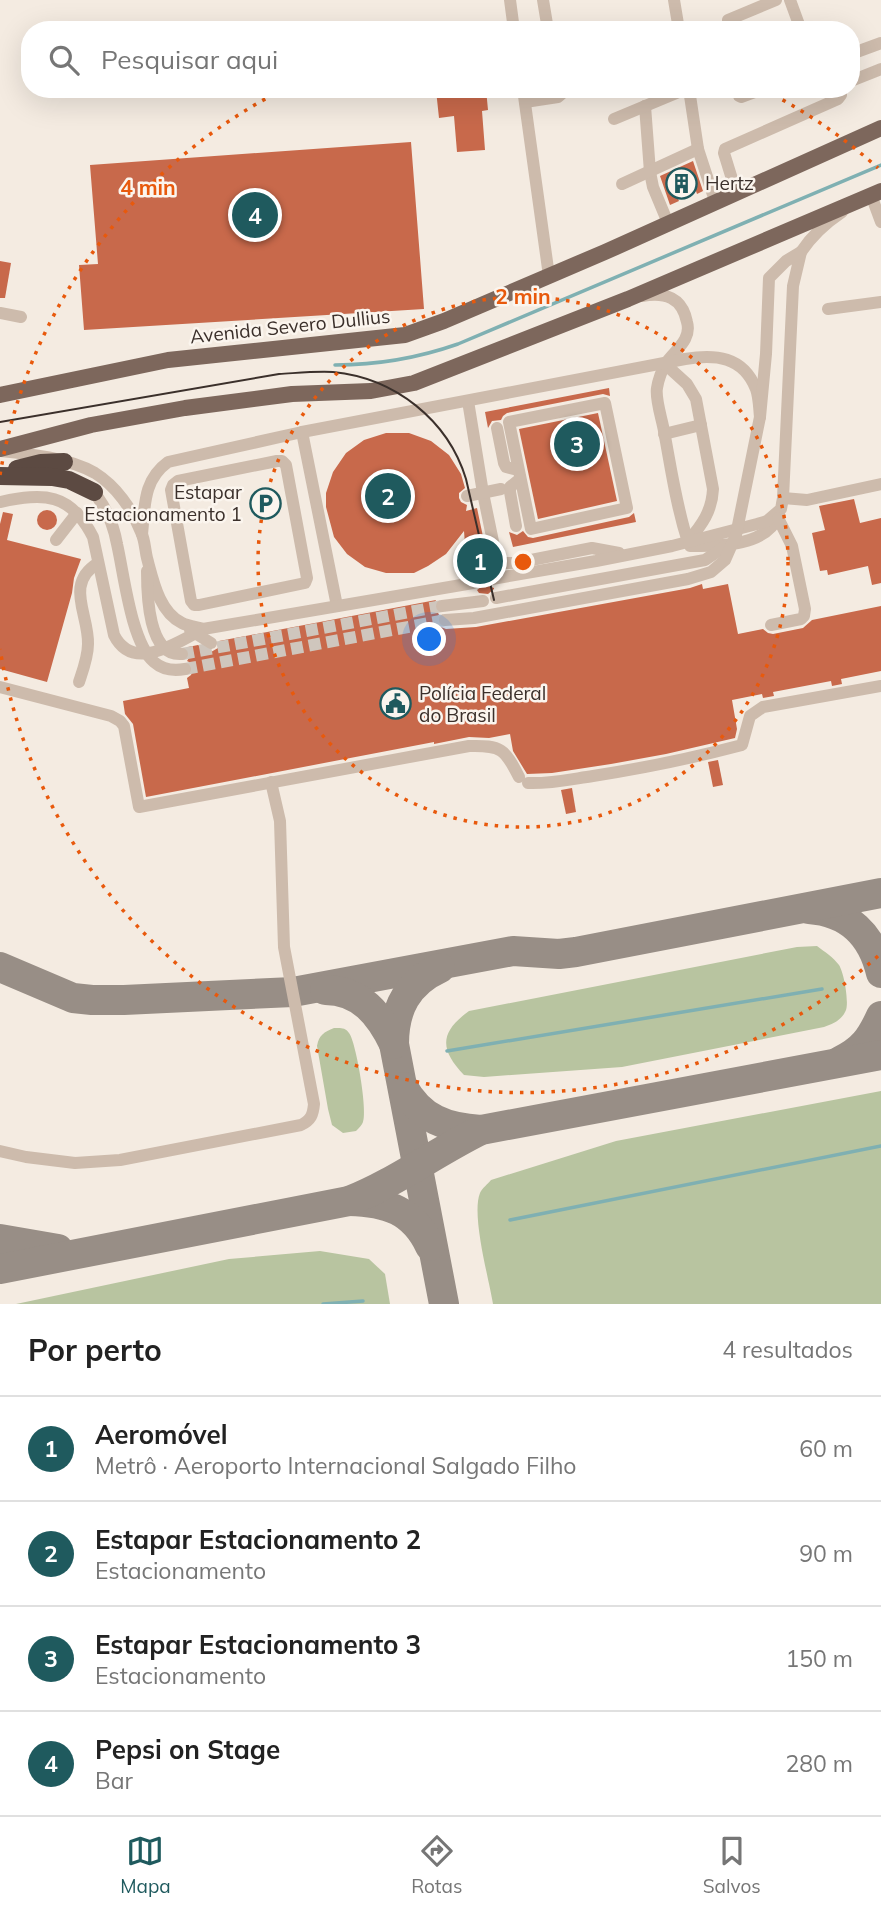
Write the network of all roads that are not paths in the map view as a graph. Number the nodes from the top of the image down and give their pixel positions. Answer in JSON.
{"nodes":[{"id":1,"x":510,"y":0,"type":"edge"},
{"id":2,"x":543,"y":0,"type":"edge"},
{"id":3,"x":674,"y":0,"type":"edge"},
{"id":4,"x":776,"y":0,"type":"edge"},
{"id":5,"x":790,"y":0,"type":"edge"},
{"id":6,"x":513,"y":21,"type":"edge"},
{"id":7,"x":546,"y":21,"type":"edge"},
{"id":8,"x":678,"y":21,"type":"edge"},
{"id":9,"x":728,"y":21,"type":"edge"},
{"id":10,"x":798,"y":21,"type":"edge"},
{"id":11,"x":881,"y":43,"type":"edge"},
{"id":12,"x":860,"y":51,"type":"edge"},
{"id":13,"x":881,"y":69,"type":"edge"},
{"id":14,"x":860,"y":77,"type":"edge"},
{"id":15,"x":528,"y":98,"type":"edge"},
{"id":16,"x":654,"y":98,"type":"edge"},
{"id":17,"x":689,"y":98,"type":"edge"},
{"id":18,"x":839,"y":98,"type":"edge"},
{"id":19,"x":645,"y":106,"type":"junction"},
{"id":20,"x":614,"y":119,"type":"dead end"},
{"id":21,"x":881,"y":128,"type":"edge"},
{"id":22,"x":698,"y":149,"type":"junction"},
{"id":23,"x":650,"y":172,"type":"junction"},
{"id":24,"x":622,"y":184,"type":"dead end"},
{"id":25,"x":736,"y":192,"type":"junction"},
{"id":26,"x":876,"y":193,"type":"edge"},
{"id":27,"x":715,"y":201,"type":"junction"},
{"id":28,"x":881,"y":222,"type":"edge"},
{"id":29,"x":668,"y":223,"type":"junction"},
{"id":30,"x":801,"y":252,"type":"junction"},
{"id":31,"x":549,"y":276,"type":"junction"},
{"id":32,"x":628,"y":299,"type":"junction"},
{"id":33,"x":881,"y":302,"type":"edge"},
{"id":34,"x":828,"y":309,"type":"dead end"},
{"id":35,"x":0,"y":313,"type":"edge"},
{"id":36,"x":21,"y":317,"type":"dead end"},
{"id":37,"x":665,"y":363,"type":"junction"},
{"id":38,"x":0,"y":395,"type":"edge"},
{"id":39,"x":468,"y":401,"type":"junction"},
{"id":40,"x":760,"y":417,"type":"junction"},
{"id":41,"x":701,"y":425,"type":"junction"},
{"id":42,"x":497,"y":428,"type":"dead end"},
{"id":43,"x":302,"y":432,"type":"junction"},
{"id":44,"x":664,"y":434,"type":"junction"},
{"id":45,"x":0,"y":450,"type":"edge"},
{"id":46,"x":64,"y":462,"type":"junction"},
{"id":47,"x":0,"y":475,"type":"edge"},
{"id":48,"x":519,"y":475,"type":"junction"},
{"id":49,"x":881,"y":484,"type":"edge"},
{"id":50,"x":501,"y":489,"type":"dead end"},
{"id":51,"x":94,"y":492,"type":"junction"},
{"id":52,"x":482,"y":493,"type":"junction"},
{"id":53,"x":467,"y":496,"type":"dead end"},
{"id":54,"x":315,"y":498,"type":"junction"},
{"id":55,"x":0,"y":502,"type":"edge"},
{"id":56,"x":293,"y":502,"type":"junction"},
{"id":57,"x":781,"y":508,"type":"junction"},
{"id":58,"x":77,"y":513,"type":"junction"},
{"id":59,"x":322,"y":519,"type":"junction"},
{"id":60,"x":516,"y":526,"type":"dead end"},
{"id":61,"x":298,"y":527,"type":"junction"},
{"id":62,"x":142,"y":534,"type":"junction"},
{"id":63,"x":56,"y":540,"type":"dead end"},
{"id":64,"x":688,"y":542,"type":"junction"},
{"id":65,"x":727,"y":545,"type":"junction"},
{"id":66,"x":672,"y":546,"type":"junction"},
{"id":67,"x":626,"y":554,"type":"junction"},
{"id":68,"x":146,"y":558,"type":"junction"},
{"id":69,"x":98,"y":563,"type":"junction"},
{"id":70,"x":492,"y":579,"type":"dead end"},
{"id":71,"x":473,"y":583,"type":"dead end"},
{"id":72,"x":337,"y":606,"type":"junction"},
{"id":73,"x":442,"y":606,"type":"tunnel mouth"},
{"id":74,"x":445,"y":620,"type":"tunnel mouth"},
{"id":75,"x":771,"y":625,"type":"dead end"},
{"id":76,"x":199,"y":631,"type":"junction"},
{"id":77,"x":211,"y":643,"type":"dead end"},
{"id":78,"x":163,"y":648,"type":"junction"},
{"id":79,"x":182,"y":654,"type":"tunnel mouth"},
{"id":80,"x":185,"y":669,"type":"tunnel mouth"},
{"id":81,"x":79,"y":682,"type":"dead end"},
{"id":82,"x":881,"y":686,"type":"edge"},
{"id":83,"x":0,"y":687,"type":"edge"},
{"id":84,"x":271,"y":782,"type":"junction"},
{"id":85,"x":0,"y":1151,"type":"edge"}],
"edges":[{"from":1,"to":6,"type":"street"},
{"from":2,"to":7,"type":"street"},
{"from":3,"to":8,"type":"street"},
{"from":4,"to":9,"type":"street"},
{"from":5,"to":10,"type":"street"},
{"from":11,"to":12,"type":"street"},
{"from":13,"to":14,"type":"street"},
{"from":15,"to":31,"type":"street"},
{"from":16,"to":19,"type":"street"},
{"from":17,"to":22,"type":"street"},
{"from":18,"to":25,"type":"street"},
{"from":19,"to":20,"type":"street"},
{"from":19,"to":23,"type":"street"},
{"from":21,"to":25,"type":"main road","name":"Avenida Severo Dullius"},
{"from":22,"to":23,"type":"street"},
{"from":22,"to":27,"type":"street"},
{"from":23,"to":24,"type":"street"},
{"from":23,"to":29,"type":"street"},
{"from":25,"to":27,"type":"main road","name":"Avenida Severo Dullius"},
{"from":26,"to":28,"type":"street"},
{"from":26,"to":30,"type":"street"},
{"from":26,"to":32,"type":"main road"},
{"from":27,"to":29,"type":"main road","name":"Avenida Severo Dullius"},
{"from":29,"to":31,"type":"main road","name":"Avenida Severo Dullius"},
{"from":30,"to":40,"type":"street"},
{"from":30,"to":57,"type":"street"},
{"from":31,"to":38,"type":"main road","name":"Avenida Severo Dullius"},
{"from":32,"to":37,"type":"street"},
{"from":32,"to":45,"type":"main road"},
{"from":33,"to":34,"type":"street"},
{"from":35,"to":36,"type":"street"},
{"from":37,"to":39,"type":"street"},
{"from":37,"to":40,"type":"street"},
{"from":37,"to":41,"type":"street"},
{"from":37,"to":44,"type":"street"},
{"from":39,"to":43,"type":"street"},
{"from":39,"to":52,"type":"street"},
{"from":40,"to":74,"type":"street"},
{"from":41,"to":44,"type":"street"},
{"from":41,"to":64,"type":"street"},
{"from":42,"to":48,"type":"street"},
{"from":43,"to":54,"type":"street"},
{"from":43,"to":62,"type":"street"},
{"from":44,"to":64,"type":"street"},
{"from":45,"to":46,"type":"street"},
{"from":46,"to":47,"type":"highway"},
{"from":46,"to":51,"type":"street"},
{"from":46,"to":62,"type":"street"},
{"from":47,"to":51,"type":"highway"},
{"from":48,"to":48,"type":"street"},
{"from":48,"to":60,"type":"street"},
{"from":49,"to":57,"type":"street"},
{"from":50,"to":52,"type":"street"},
{"from":51,"to":80,"type":"street"},
{"from":52,"to":53,"type":"street"},
{"from":52,"to":67,"type":"street"},
{"from":54,"to":56,"type":"street"},
{"from":54,"to":59,"type":"street"},
{"from":55,"to":58,"type":"street"},
{"from":56,"to":61,"type":"street"},
{"from":56,"to":61,"type":"street"},
{"from":57,"to":64,"type":"street"},
{"from":57,"to":65,"type":"street"},
{"from":57,"to":75,"type":"street"},
{"from":58,"to":63,"type":"street"},
{"from":58,"to":69,"type":"street"},
{"from":59,"to":61,"type":"street"},
{"from":59,"to":72,"type":"street"},
{"from":62,"to":68,"type":"street"},
{"from":64,"to":66,"type":"street"},
{"from":65,"to":66,"type":"street"},
{"from":65,"to":73,"type":"street"},
{"from":66,"to":67,"type":"street"},
{"from":67,"to":70,"type":"street"},
{"from":68,"to":76,"type":"street"},
{"from":68,"to":78,"type":"street"},
{"from":69,"to":78,"type":"street"},
{"from":69,"to":81,"type":"street"},
{"from":71,"to":72,"type":"street"},
{"from":72,"to":76,"type":"street"},
{"from":76,"to":77,"type":"street"},
{"from":76,"to":78,"type":"street"},
{"from":78,"to":79,"type":"street"},
{"from":82,"to":84,"type":"street"},
{"from":83,"to":84,"type":"street"},
{"from":84,"to":85,"type":"street"}]}
